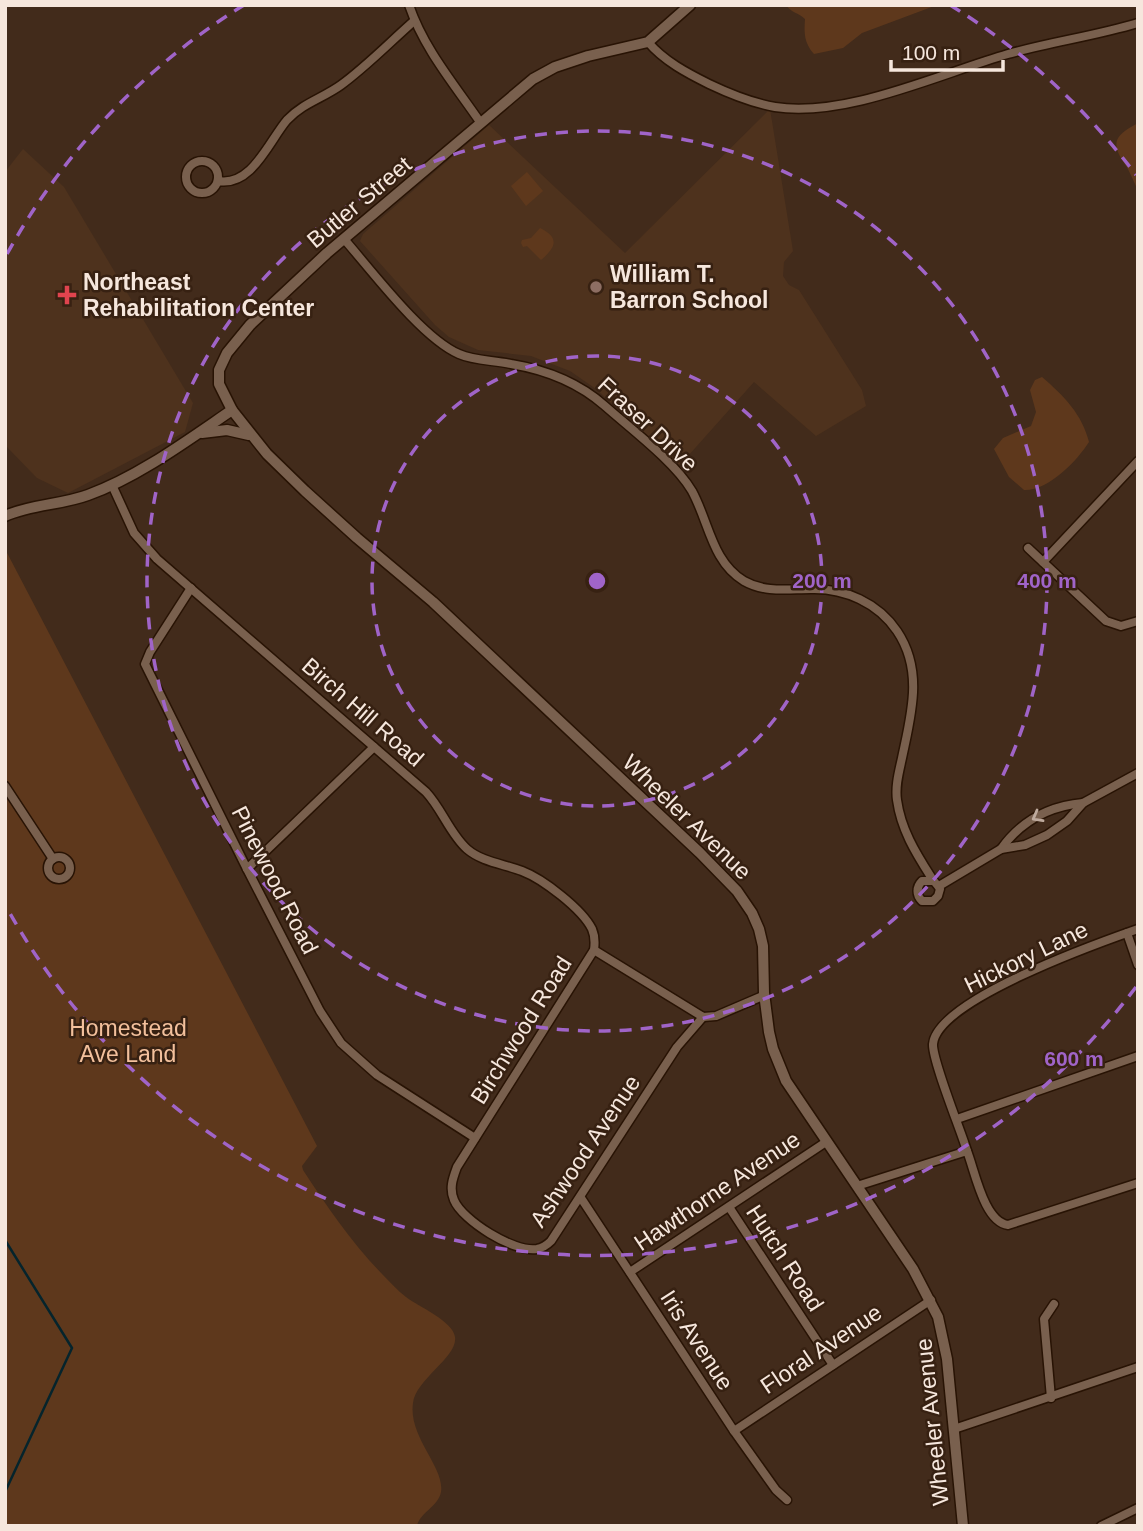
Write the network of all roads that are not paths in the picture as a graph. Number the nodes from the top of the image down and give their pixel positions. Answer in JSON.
{"nodes":[{"id":1,"x":409,"y":5,"type":"edge"},
{"id":2,"x":690,"y":5,"type":"edge"},
{"id":3,"x":414,"y":21,"type":"junction"},
{"id":4,"x":1138,"y":23,"type":"edge"},
{"id":5,"x":648,"y":42,"type":"junction"},
{"id":6,"x":480,"y":122,"type":"junction"},
{"id":7,"x":218,"y":181,"type":"junction"},
{"id":8,"x":344,"y":239,"type":"junction"},
{"id":9,"x":232,"y":410,"type":"junction"},
{"id":10,"x":198,"y":433,"type":"junction"},
{"id":11,"x":249,"y":435,"type":"junction"},
{"id":12,"x":1138,"y":461,"type":"edge"},
{"id":13,"x":112,"y":485,"type":"junction"},
{"id":14,"x":5,"y":516,"type":"edge"},
{"id":15,"x":1028,"y":548,"type":"dead end"},
{"id":16,"x":1043,"y":562,"type":"junction"},
{"id":17,"x":191,"y":588,"type":"junction"},
{"id":18,"x":1138,"y":621,"type":"edge"},
{"id":19,"x":374,"y":747,"type":"junction"},
{"id":20,"x":1138,"y":773,"type":"edge"},
{"id":21,"x":5,"y":786,"type":"edge"},
{"id":22,"x":1083,"y":803,"type":"junction"},
{"id":23,"x":1002,"y":849,"type":"junction"},
{"id":24,"x":53,"y":859,"type":"dead end"},
{"id":25,"x":247,"y":869,"type":"junction"},
{"id":26,"x":1138,"y":929,"type":"edge"},
{"id":27,"x":1127,"y":933,"type":"junction"},
{"id":28,"x":594,"y":950,"type":"junction"},
{"id":29,"x":1138,"y":965,"type":"edge"},
{"id":30,"x":765,"y":995,"type":"junction"},
{"id":31,"x":703,"y":1017,"type":"junction"},
{"id":32,"x":1138,"y":1056,"type":"edge"},
{"id":33,"x":957,"y":1119,"type":"junction"},
{"id":34,"x":475,"y":1138,"type":"junction"},
{"id":35,"x":826,"y":1142,"type":"junction"},
{"id":36,"x":968,"y":1150,"type":"junction"},
{"id":37,"x":1138,"y":1183,"type":"edge"},
{"id":38,"x":856,"y":1186,"type":"junction"},
{"id":39,"x":451,"y":1191,"type":"joint"},
{"id":40,"x":581,"y":1198,"type":"junction"},
{"id":41,"x":729,"y":1207,"type":"junction"},
{"id":42,"x":630,"y":1272,"type":"junction"},
{"id":43,"x":930,"y":1300,"type":"junction"},
{"id":44,"x":1054,"y":1304,"type":"dead end"},
{"id":45,"x":833,"y":1365,"type":"junction"},
{"id":46,"x":1138,"y":1367,"type":"edge"},
{"id":47,"x":1051,"y":1398,"type":"junction"},
{"id":48,"x":954,"y":1429,"type":"junction"},
{"id":49,"x":734,"y":1430,"type":"junction"},
{"id":50,"x":787,"y":1500,"type":"dead end"},
{"id":51,"x":1138,"y":1508,"type":"edge"},
{"id":52,"x":1113,"y":1523,"type":"edge"},
{"id":53,"x":963,"y":1526,"type":"edge"},
{"id":54,"x":1101,"y":1526,"type":"edge"}],
"edges":[{"from":1,"to":3,"type":"street"},
{"from":2,"to":5,"type":"street","name":"Butler Street"},
{"from":3,"to":6,"type":"street"},
{"from":3,"to":7,"type":"street"},
{"from":4,"to":5,"type":"street"},
{"from":5,"to":6,"type":"street","name":"Butler Street"},
{"from":6,"to":8,"type":"street","name":"Butler Street"},
{"from":7,"to":7,"type":"street"},
{"from":8,"to":9,"type":"street","name":"Butler Street"},
{"from":8,"to":23,"type":"street","name":"Fraser Drive"},
{"from":9,"to":10,"type":"street"},
{"from":9,"to":11,"type":"street","name":"Wheeler Avenue"},
{"from":10,"to":11,"type":"street"},
{"from":10,"to":13,"type":"street"},
{"from":11,"to":30,"type":"street","name":"Wheeler Avenue"},
{"from":12,"to":16,"type":"street"},
{"from":13,"to":14,"type":"street"},
{"from":13,"to":17,"type":"street","name":"Birch Hill Road"},
{"from":15,"to":16,"type":"street"},
{"from":16,"to":18,"type":"street"},
{"from":17,"to":19,"type":"street","name":"Birch Hill Road"},
{"from":17,"to":25,"type":"street","name":"Pinewood Road"},
{"from":19,"to":25,"type":"street"},
{"from":19,"to":28,"type":"street","name":"Birch Hill Road"},
{"from":20,"to":22,"type":"street"},
{"from":21,"to":24,"type":"street"},
{"from":22,"to":23,"type":"street"},
{"from":22,"to":23,"type":"street","one_way":true},
{"from":25,"to":34,"type":"street","name":"Pinewood Road"},
{"from":26,"to":27,"type":"street","name":"Hickory Lane"},
{"from":27,"to":29,"type":"street"},
{"from":27,"to":33,"type":"street","name":"Hickory Lane"},
{"from":28,"to":31,"type":"street","name":"Birchwood Road"},
{"from":28,"to":34,"type":"street","name":"Birchwood Road"},
{"from":30,"to":31,"type":"street"},
{"from":30,"to":35,"type":"street","name":"Wheeler Avenue"},
{"from":31,"to":40,"type":"street","name":"Ashwood Avenue"},
{"from":32,"to":33,"type":"street"},
{"from":33,"to":36,"type":"street","name":"Hickory Lane"},
{"from":34,"to":39,"type":"street","name":"Birchwood Road"},
{"from":35,"to":38,"type":"street","name":"Wheeler Avenue"},
{"from":35,"to":41,"type":"street","name":"Hawthorne Avenue"},
{"from":36,"to":37,"type":"street","name":"Hickory Lane"},
{"from":36,"to":38,"type":"street"},
{"from":38,"to":43,"type":"street","name":"Wheeler Avenue"},
{"from":39,"to":40,"type":"street","name":"Ashwood Avenue"},
{"from":40,"to":42,"type":"street","name":"Iris Avenue"},
{"from":41,"to":42,"type":"street","name":"Hawthorne Avenue"},
{"from":41,"to":45,"type":"street","name":"Hutch Road"},
{"from":42,"to":49,"type":"street","name":"Iris Avenue"},
{"from":43,"to":45,"type":"street","name":"Floral Avenue"},
{"from":43,"to":48,"type":"street","name":"Wheeler Avenue"},
{"from":44,"to":47,"type":"street"},
{"from":45,"to":49,"type":"street","name":"Floral Avenue"},
{"from":46,"to":47,"type":"street"},
{"from":47,"to":48,"type":"street"},
{"from":48,"to":53,"type":"street","name":"Wheeler Avenue"},
{"from":49,"to":50,"type":"street","name":"Iris Avenue"},
{"from":51,"to":52,"type":"street"},
{"from":52,"to":54,"type":"street"}]}
